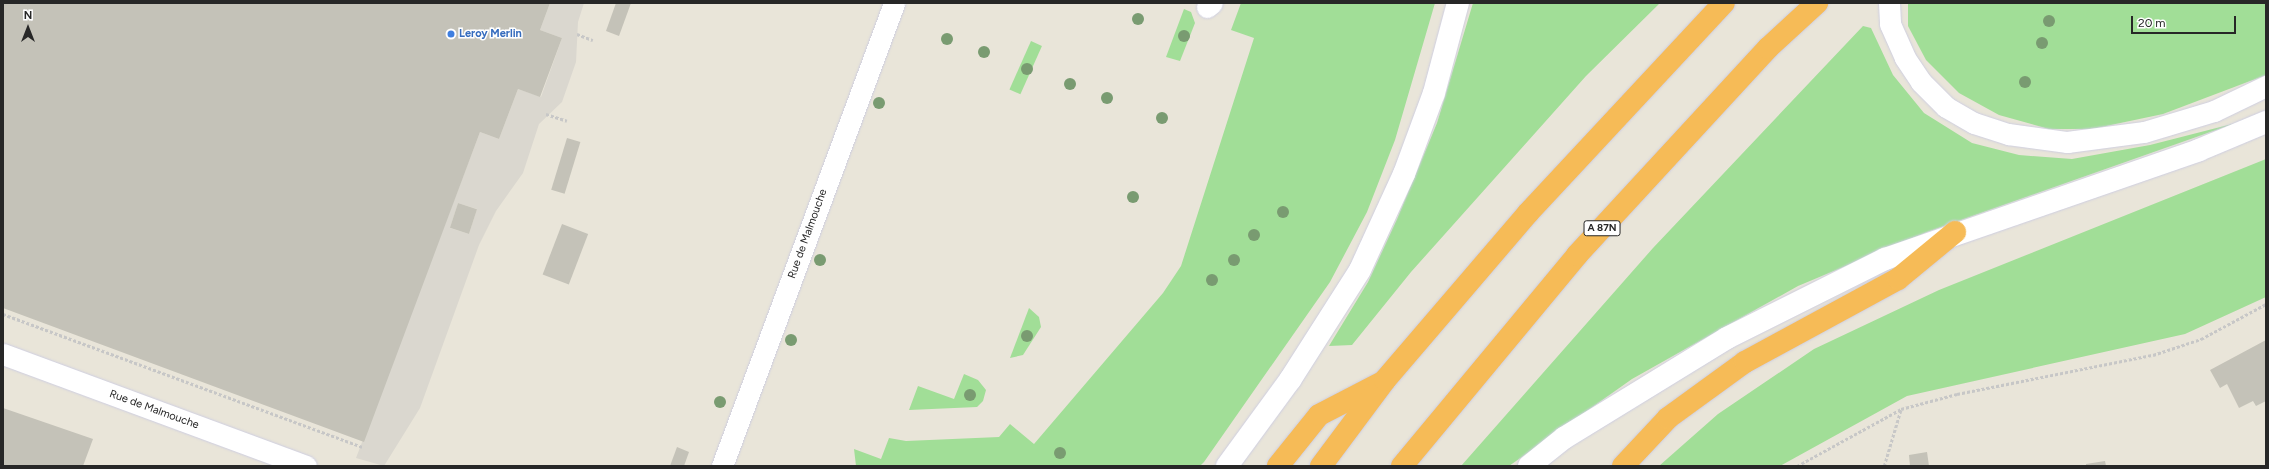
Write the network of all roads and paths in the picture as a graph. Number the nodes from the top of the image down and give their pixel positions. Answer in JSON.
{"nodes":[{"id":1,"x":894,"y":3,"type":"edge"},
{"id":2,"x":1458,"y":3,"type":"edge"},
{"id":3,"x":1724,"y":3,"type":"edge"},
{"id":4,"x":1817,"y":3,"type":"edge"},
{"id":5,"x":1889,"y":3,"type":"edge"},
{"id":6,"x":577,"y":34,"type":"dead end"},
{"id":7,"x":593,"y":40,"type":"dead end"},
{"id":8,"x":2266,"y":86,"type":"edge"},
{"id":9,"x":546,"y":114,"type":"dead end"},
{"id":10,"x":567,"y":121,"type":"dead end"},
{"id":11,"x":2266,"y":122,"type":"edge"},
{"id":12,"x":1955,"y":232,"type":"junction"},
{"id":13,"x":2266,"y":304,"type":"edge"},
{"id":14,"x":3,"y":314,"type":"edge"},
{"id":15,"x":3,"y":354,"type":"edge"},
{"id":16,"x":1385,"y":380,"type":"junction"},
{"id":17,"x":1901,"y":409,"type":"junction"},
{"id":18,"x":362,"y":447,"type":"dead end"},
{"id":19,"x":306,"y":466,"type":"edge"},
{"id":20,"x":722,"y":466,"type":"edge"},
{"id":21,"x":1227,"y":466,"type":"edge"},
{"id":22,"x":1278,"y":466,"type":"edge"},
{"id":23,"x":1321,"y":466,"type":"edge"},
{"id":24,"x":1402,"y":466,"type":"edge"},
{"id":25,"x":1529,"y":466,"type":"edge"},
{"id":26,"x":1623,"y":466,"type":"edge"},
{"id":27,"x":1797,"y":466,"type":"edge"},
{"id":28,"x":1884,"y":466,"type":"edge"}],
"edges":[{"from":1,"to":20,"type":"lane","name":"Rue de Malmouche"},
{"from":2,"to":21,"type":"main road"},
{"from":3,"to":16,"type":"highway"},
{"from":4,"to":24,"type":"highway","number":"A 87N"},
{"from":5,"to":8,"type":"lane"},
{"from":6,"to":7,"type":"path"},
{"from":9,"to":10,"type":"path"},
{"from":11,"to":12,"type":"main road"},
{"from":12,"to":25,"type":"main road"},
{"from":12,"to":26,"type":"highway"},
{"from":13,"to":17,"type":"path"},
{"from":14,"to":18,"type":"path"},
{"from":15,"to":19,"type":"lane","name":"Rue de Malmouche"},
{"from":16,"to":22,"type":"highway"},
{"from":16,"to":23,"type":"highway"},
{"from":17,"to":27,"type":"path"},
{"from":17,"to":28,"type":"path"}]}
